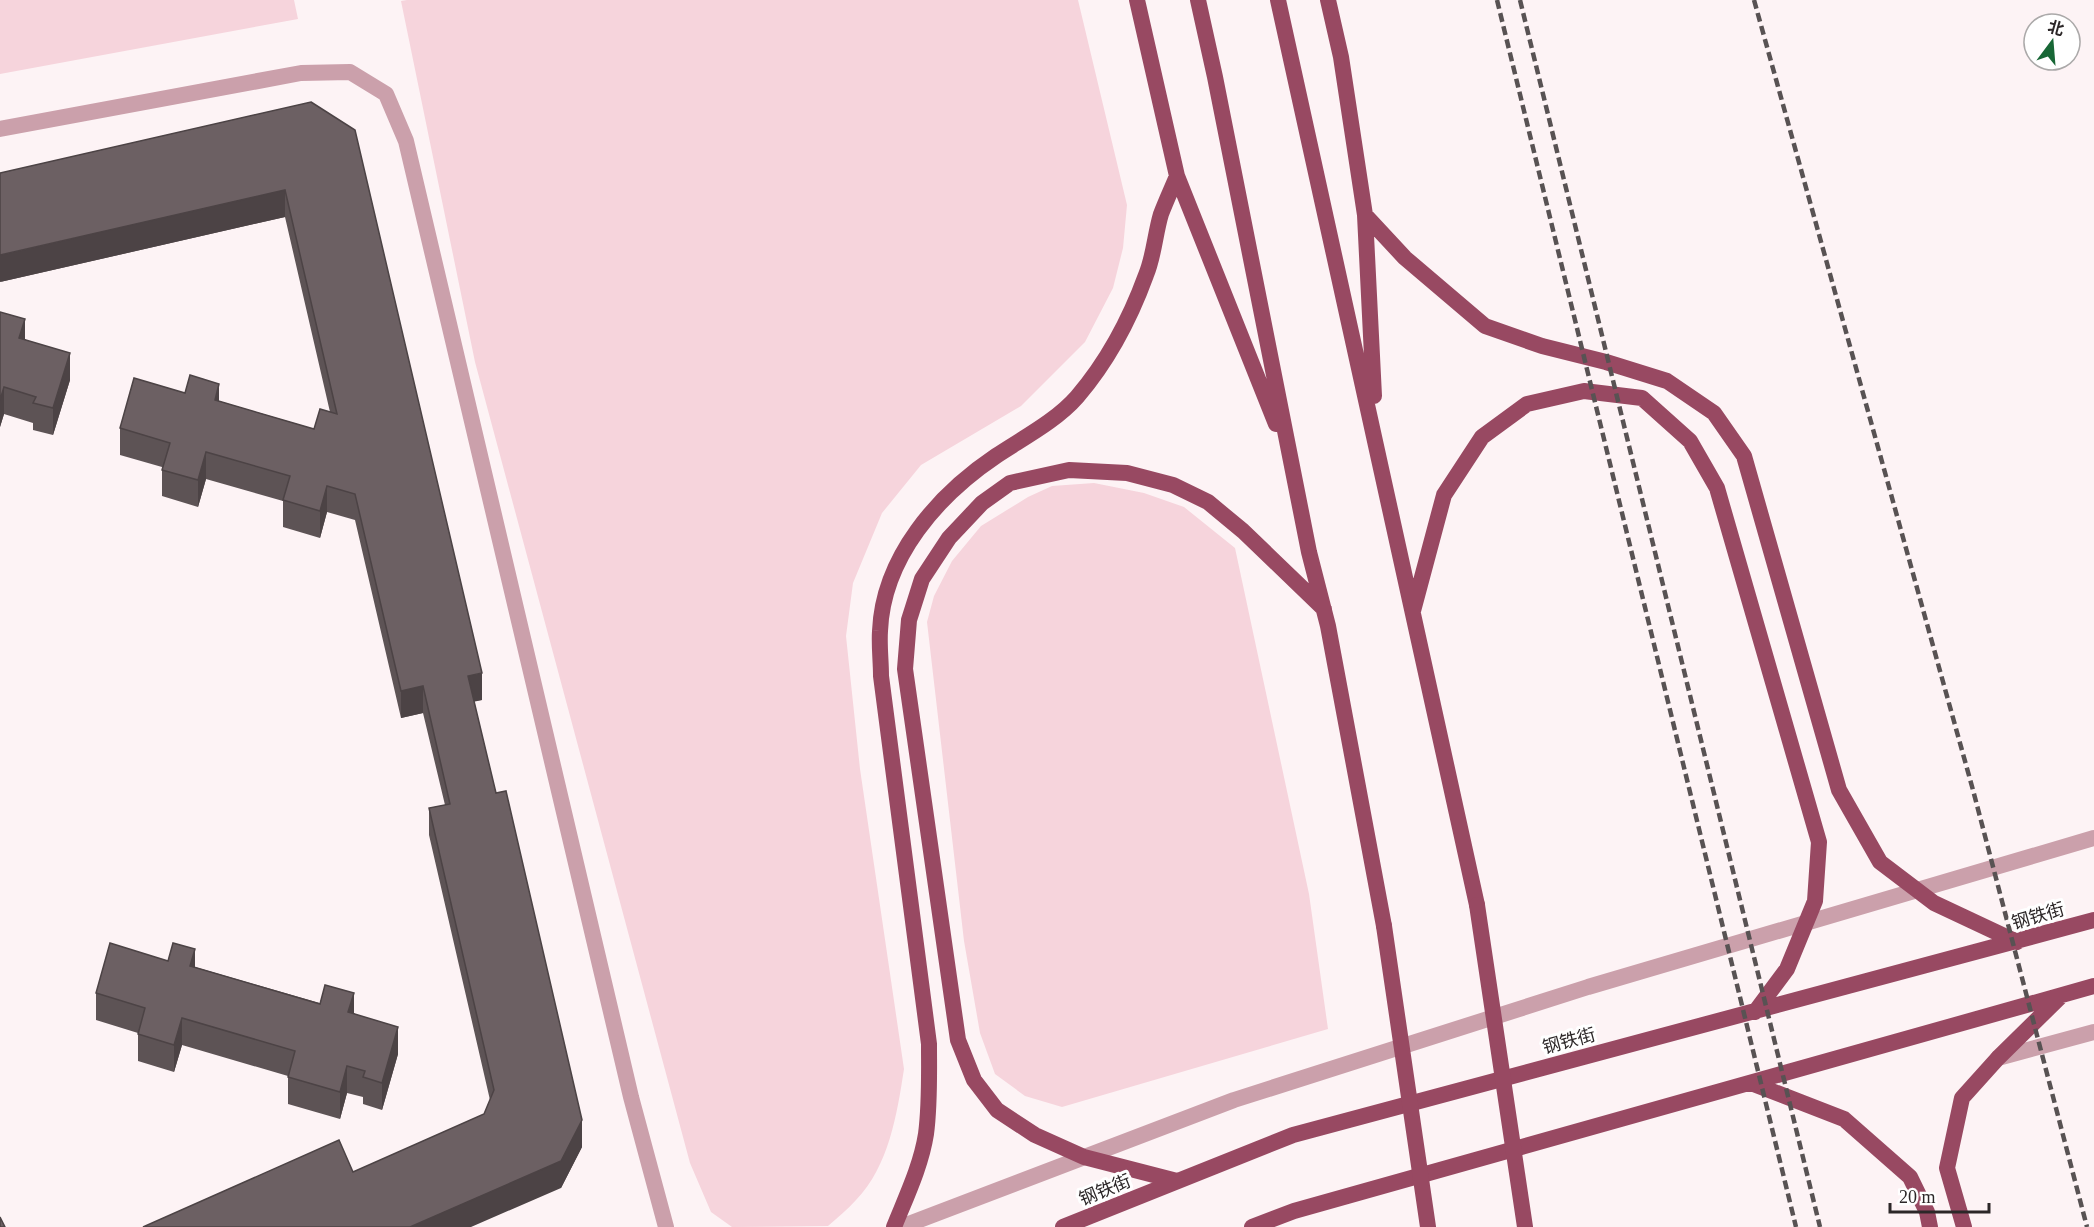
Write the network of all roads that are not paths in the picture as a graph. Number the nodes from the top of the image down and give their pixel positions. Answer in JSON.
{"nodes":[{"id":1,"x":1137,"y":0,"type":"edge"},
{"id":2,"x":1198,"y":0,"type":"edge"},
{"id":3,"x":1278,"y":0,"type":"edge"},
{"id":4,"x":1329,"y":0,"type":"edge"},
{"id":5,"x":0,"y":129,"type":"edge"},
{"id":6,"x":1177,"y":176,"type":"junction"},
{"id":7,"x":1365,"y":215,"type":"junction"},
{"id":8,"x":1376,"y":442,"type":"junction"},
{"id":9,"x":1291,"y":461,"type":"junction"},
{"id":10,"x":1324,"y":609,"type":"junction"},
{"id":11,"x":1413,"y":611,"type":"junction"},
{"id":12,"x":2094,"y":838,"type":"edge"},
{"id":13,"x":1917,"y":890,"type":"junction"},
{"id":14,"x":2094,"y":920,"type":"edge"},
{"id":15,"x":1806,"y":923,"type":"junction"},
{"id":16,"x":2017,"y":942,"type":"junction"},
{"id":17,"x":2094,"y":986,"type":"edge"},
{"id":18,"x":2062,"y":995,"type":"junction"},
{"id":19,"x":1755,"y":1012,"type":"junction"},
{"id":20,"x":2094,"y":1032,"type":"edge"},
{"id":21,"x":1998,"y":1058,"type":"junction"},
{"id":22,"x":1751,"y":1083,"type":"junction"},
{"id":23,"x":1084,"y":1157,"type":"junction"},
{"id":24,"x":1177,"y":1181,"type":"junction"},
{"id":25,"x":666,"y":1227,"type":"edge"},
{"id":26,"x":894,"y":1227,"type":"edge"},
{"id":27,"x":901,"y":1227,"type":"edge"},
{"id":28,"x":1063,"y":1227,"type":"edge"},
{"id":29,"x":1252,"y":1227,"type":"edge"},
{"id":30,"x":1428,"y":1227,"type":"edge"},
{"id":31,"x":1525,"y":1227,"type":"edge"},
{"id":32,"x":1930,"y":1227,"type":"edge"},
{"id":33,"x":1964,"y":1227,"type":"edge"}],
"edges":[{"from":1,"to":6,"type":"highway"},
{"from":2,"to":9,"type":"highway"},
{"from":3,"to":8,"type":"highway"},
{"from":4,"to":7,"type":"highway"},
{"from":5,"to":25,"type":"street"},
{"from":6,"to":9,"type":"highway"},
{"from":6,"to":26,"type":"highway"},
{"from":7,"to":8,"type":"highway"},
{"from":7,"to":13,"type":"highway"},
{"from":8,"to":11,"type":"highway"},
{"from":9,"to":10,"type":"highway"},
{"from":10,"to":23,"type":"highway"},
{"from":10,"to":30,"type":"highway","bridge":true},
{"from":11,"to":15,"type":"highway"},
{"from":11,"to":31,"type":"highway","bridge":true},
{"from":12,"to":13,"type":"street"},
{"from":13,"to":15,"type":"street"},
{"from":13,"to":16,"type":"highway"},
{"from":14,"to":16,"type":"highway","name":"钢铁街"},
{"from":15,"to":19,"type":"highway"},
{"from":15,"to":23,"type":"street"},
{"from":16,"to":19,"type":"highway","name":"钢铁街"},
{"from":17,"to":18,"type":"highway"},
{"from":18,"to":21,"type":"highway"},
{"from":18,"to":22,"type":"highway"},
{"from":19,"to":24,"type":"highway","name":"钢铁街"},
{"from":20,"to":21,"type":"street"},
{"from":21,"to":33,"type":"highway"},
{"from":22,"to":29,"type":"highway"},
{"from":22,"to":32,"type":"highway"},
{"from":23,"to":24,"type":"highway"},
{"from":23,"to":27,"type":"street"},
{"from":24,"to":28,"type":"highway","name":"钢铁街"}]}
